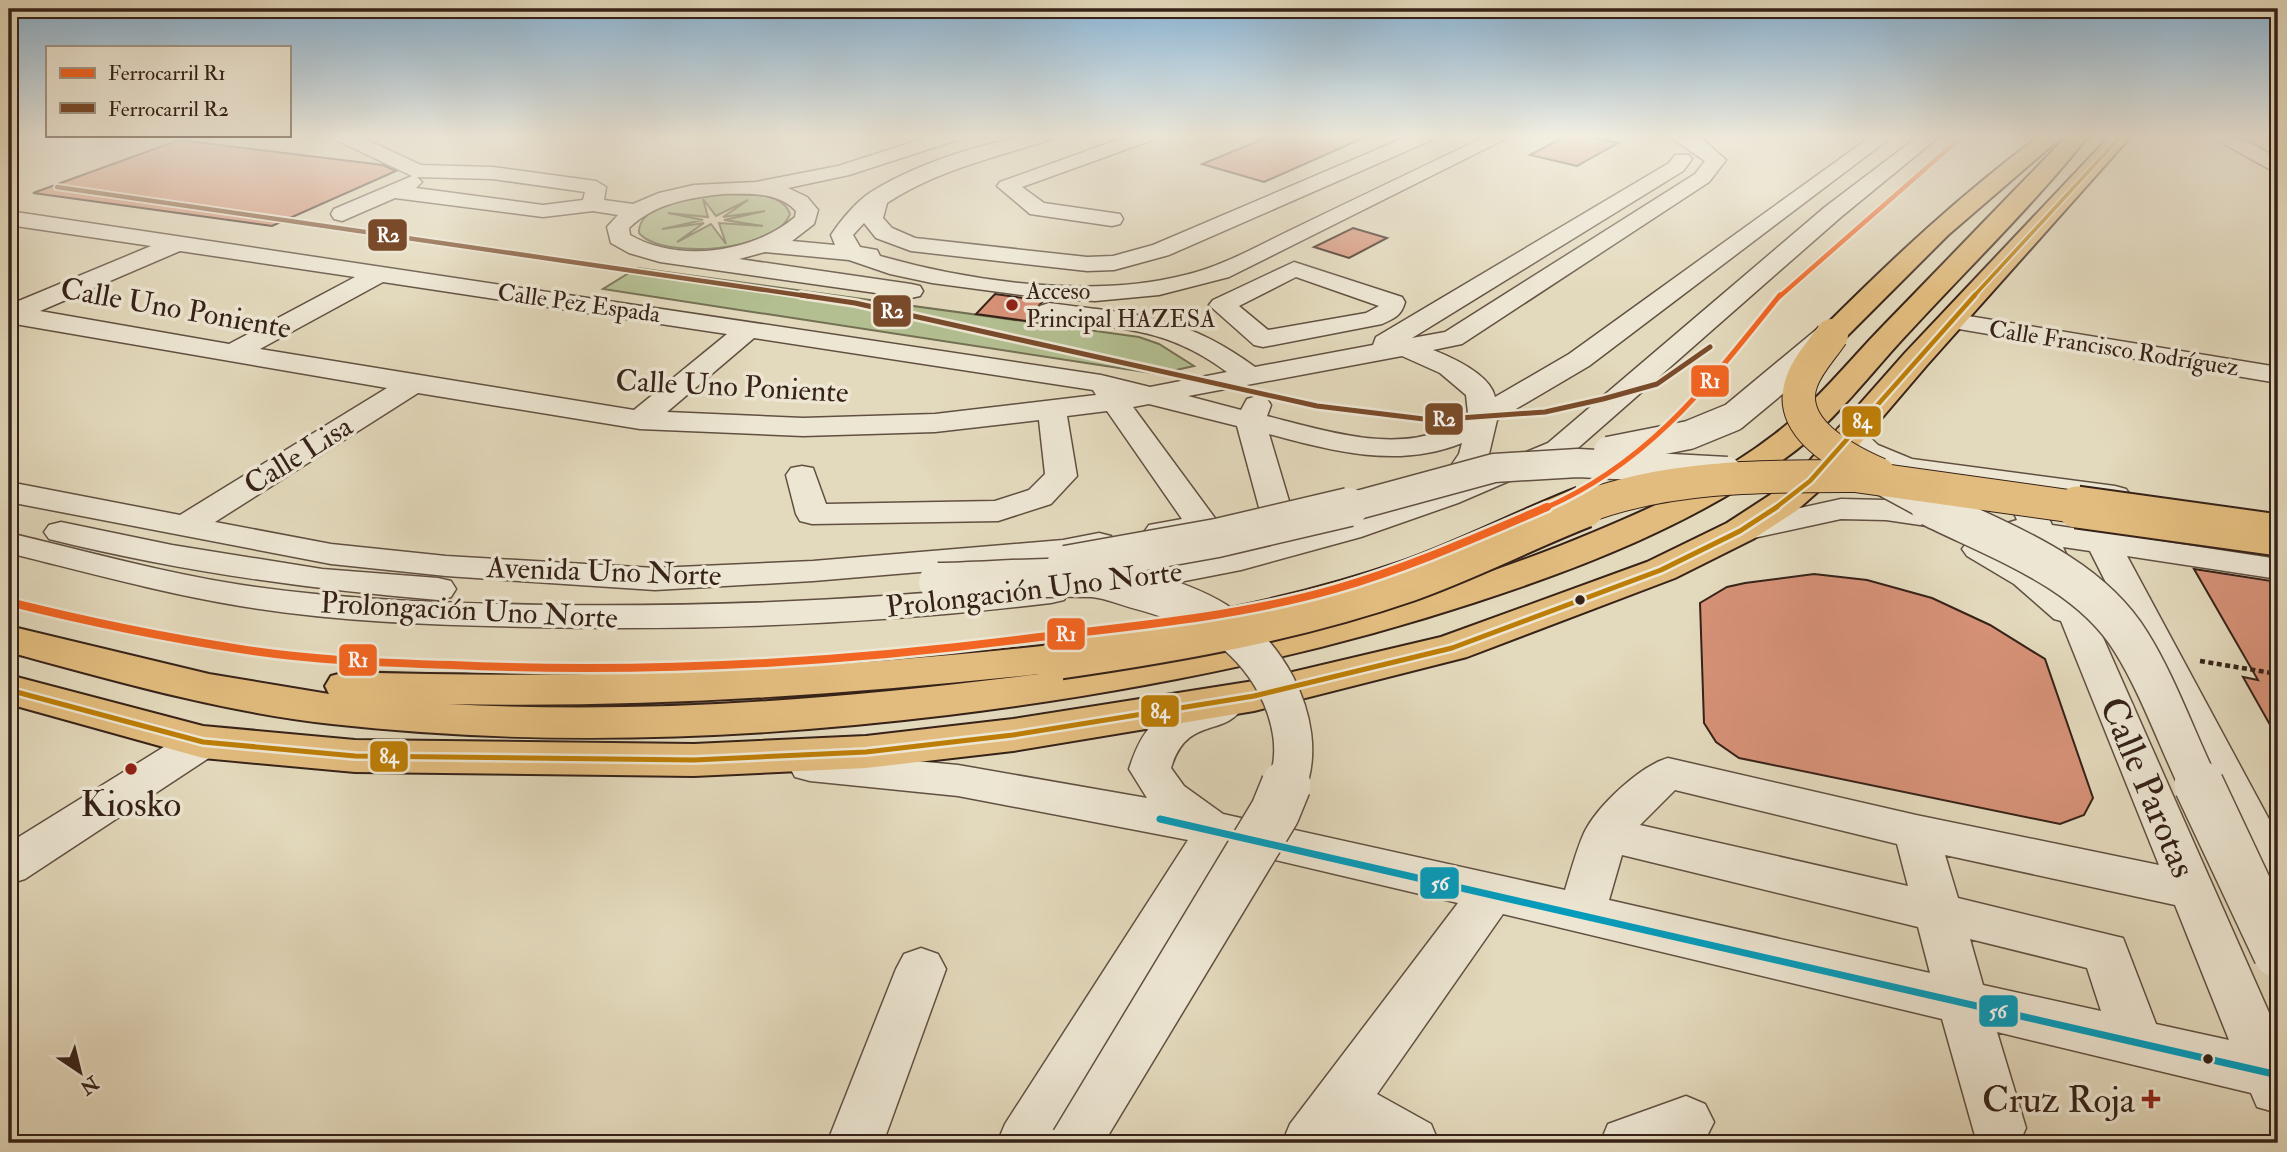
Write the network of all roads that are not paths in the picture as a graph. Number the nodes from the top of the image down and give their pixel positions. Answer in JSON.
{"nodes":[{"id":1,"x":397,"y":189,"type":"edge"},
{"id":2,"x":596,"y":189,"type":"edge"},
{"id":3,"x":739,"y":189,"type":"edge"},
{"id":4,"x":754,"y":189,"type":"edge"},
{"id":5,"x":830,"y":189,"type":"edge"},
{"id":6,"x":895,"y":189,"type":"edge"},
{"id":7,"x":1011,"y":189,"type":"edge"},
{"id":8,"x":1303,"y":189,"type":"edge"},
{"id":9,"x":1345,"y":189,"type":"edge"},
{"id":10,"x":1393,"y":189,"type":"edge"},
{"id":11,"x":1640,"y":189,"type":"edge"},
{"id":12,"x":1685,"y":189,"type":"edge"},
{"id":13,"x":1812,"y":189,"type":"edge"},
{"id":14,"x":1864,"y":189,"type":"edge"},
{"id":15,"x":1982,"y":189,"type":"edge"},
{"id":16,"x":2029,"y":189,"type":"edge"},
{"id":17,"x":2072,"y":189,"type":"edge"},
{"id":18,"x":392,"y":191,"type":"junction"},
{"id":19,"x":878,"y":197,"type":"junction"},
{"id":20,"x":593,"y":205,"type":"junction"},
{"id":21,"x":807,"y":210,"type":"junction"},
{"id":22,"x":636,"y":211,"type":"junction"},
{"id":23,"x":342,"y":214,"type":"dead end"},
{"id":24,"x":9,"y":218,"type":"edge"},
{"id":25,"x":1112,"y":219,"type":"dead end"},
{"id":26,"x":177,"y":244,"type":"junction"},
{"id":27,"x":764,"y":245,"type":"junction"},
{"id":28,"x":852,"y":253,"type":"junction"},
{"id":29,"x":675,"y":257,"type":"junction"},
{"id":30,"x":379,"y":274,"type":"junction"},
{"id":31,"x":10,"y":314,"type":"edge"},
{"id":32,"x":1950,"y":321,"type":"junction"},
{"id":33,"x":750,"y":328,"type":"junction"},
{"id":34,"x":1832,"y":335,"type":"junction"},
{"id":35,"x":1263,"y":339,"type":"junction"},
{"id":36,"x":1405,"y":347,"type":"junction"},
{"id":37,"x":234,"y":352,"type":"junction"},
{"id":38,"x":1363,"y":356,"type":"junction"},
{"id":39,"x":1298,"y":368,"type":"junction"},
{"id":40,"x":2278,"y":375,"type":"edge"},
{"id":41,"x":1251,"y":377,"type":"junction"},
{"id":42,"x":412,"y":384,"type":"junction"},
{"id":43,"x":1108,"y":393,"type":"junction"},
{"id":44,"x":1149,"y":396,"type":"junction"},
{"id":45,"x":1052,"y":411,"type":"junction"},
{"id":46,"x":1483,"y":416,"type":"junction"},
{"id":47,"x":640,"y":420,"type":"junction"},
{"id":48,"x":1250,"y":421,"type":"junction"},
{"id":49,"x":1849,"y":447,"type":"junction"},
{"id":50,"x":1494,"y":468,"type":"junction"},
{"id":51,"x":802,"y":475,"type":"dead end"},
{"id":52,"x":1785,"y":475,"type":"junction"},
{"id":53,"x":2016,"y":481,"type":"junction"},
{"id":54,"x":2076,"y":491,"type":"junction"},
{"id":55,"x":9,"y":492,"type":"edge"},
{"id":56,"x":1447,"y":496,"type":"junction"},
{"id":57,"x":1885,"y":511,"type":"junction"},
{"id":58,"x":2278,"y":518,"type":"edge"},
{"id":59,"x":9,"y":520,"type":"edge"},
{"id":60,"x":184,"y":527,"type":"junction"},
{"id":61,"x":1740,"y":531,"type":"junction"},
{"id":62,"x":2038,"y":532,"type":"junction"},
{"id":63,"x":2278,"y":535,"type":"edge"},
{"id":64,"x":2103,"y":542,"type":"junction"},
{"id":65,"x":9,"y":543,"type":"edge"},
{"id":66,"x":2278,"y":552,"type":"edge"},
{"id":67,"x":1241,"y":561,"type":"junction"},
{"id":68,"x":2278,"y":569,"type":"edge"},
{"id":69,"x":938,"y":582,"type":"junction"},
{"id":70,"x":2083,"y":629,"type":"junction"},
{"id":71,"x":9,"y":639,"type":"edge"},
{"id":72,"x":177,"y":681,"type":"junction"},
{"id":73,"x":9,"y":690,"type":"edge"},
{"id":74,"x":1254,"y":696,"type":"junction"},
{"id":75,"x":203,"y":742,"type":"junction"},
{"id":76,"x":694,"y":760,"type":"junction"},
{"id":77,"x":1217,"y":831,"type":"junction"},
{"id":78,"x":1916,"y":832,"type":"junction"},
{"id":79,"x":1606,"y":834,"type":"junction"},
{"id":80,"x":9,"y":866,"type":"edge"},
{"id":81,"x":2278,"y":878,"type":"edge"},
{"id":82,"x":2192,"y":890,"type":"junction"},
{"id":83,"x":1492,"y":892,"type":"junction"},
{"id":84,"x":1937,"y":912,"type":"junction"},
{"id":85,"x":1581,"y":914,"type":"junction"},
{"id":86,"x":2278,"y":953,"type":"edge"},
{"id":87,"x":921,"y":969,"type":"dead end"},
{"id":88,"x":1963,"y":1002,"type":"junction"},
{"id":89,"x":2137,"y":1042,"type":"junction"},
{"id":90,"x":2275,"y":1081,"type":"edge"},
{"id":91,"x":1325,"y":1122,"type":"edge"},
{"id":92,"x":1686,"y":1122,"type":"dead end"},
{"id":93,"x":1998,"y":1128,"type":"dead end"},
{"id":94,"x":855,"y":1143,"type":"edge"},
{"id":95,"x":1024,"y":1143,"type":"edge"},
{"id":96,"x":1075,"y":1143,"type":"edge"},
{"id":97,"x":1411,"y":1143,"type":"edge"},
{"id":98,"x":1628,"y":1143,"type":"edge"}],
"edges":[{"from":1,"to":18,"type":"street"},
{"from":2,"to":20,"type":"street"},
{"from":3,"to":22,"type":"street"},
{"from":4,"to":21,"type":"street"},
{"from":5,"to":21,"type":"street"},
{"from":6,"to":19,"type":"street"},
{"from":7,"to":25,"type":"street"},
{"from":8,"to":19,"type":"street"},
{"from":9,"to":28,"type":"street"},
{"from":10,"to":28,"type":"street"},
{"from":11,"to":38,"type":"street"},
{"from":12,"to":36,"type":"street","name":"Calle Uno Poniente"},
{"from":13,"to":46,"type":"street"},
{"from":14,"to":56,"type":"street","name":"Prolongación Uno Norte"},
{"from":15,"to":34,"type":"main road"},
{"from":16,"to":72,"type":"main road"},
{"from":17,"to":32,"type":"main road"},
{"from":18,"to":20,"type":"street"},
{"from":18,"to":23,"type":"street"},
{"from":19,"to":28,"type":"street"},
{"from":20,"to":22,"type":"street"},
{"from":21,"to":27,"type":"street"},
{"from":22,"to":29,"type":"street"},
{"from":24,"to":26,"type":"street","name":"Calle Pez Espada"},
{"from":26,"to":30,"type":"street","name":"Calle Pez Espada"},
{"from":26,"to":31,"type":"street"},
{"from":27,"to":28,"type":"street"},
{"from":27,"to":29,"type":"street"},
{"from":29,"to":41,"type":"street"},
{"from":30,"to":33,"type":"street","name":"Calle Pez Espada"},
{"from":30,"to":37,"type":"street"},
{"from":31,"to":37,"type":"street","name":"Calle Uno Poniente"},
{"from":32,"to":40,"type":"street","name":"Calle Francisco Rodríguez"},
{"from":32,"to":49,"type":"main road"},
{"from":33,"to":43,"type":"street","name":"Calle Pez Espada"},
{"from":33,"to":47,"type":"street"},
{"from":34,"to":49,"type":"main road","bridge":true},
{"from":34,"to":50,"type":"street","bridge":true},
{"from":35,"to":35,"type":"street"},
{"from":35,"to":39,"type":"street"},
{"from":36,"to":38,"type":"street","name":"Calle Uno Poniente"},
{"from":36,"to":46,"type":"street"},
{"from":37,"to":42,"type":"street","name":"Calle Uno Poniente"},
{"from":38,"to":39,"type":"street","name":"Calle Uno Poniente"},
{"from":39,"to":41,"type":"street","name":"Calle Uno Poniente"},
{"from":39,"to":48,"type":"street"},
{"from":41,"to":44,"type":"street","name":"Calle Uno Poniente"},
{"from":42,"to":47,"type":"street","name":"Calle Uno Poniente"},
{"from":42,"to":60,"type":"street","name":"Calle Lisa"},
{"from":43,"to":44,"type":"street","name":"Calle Uno Poniente"},
{"from":43,"to":45,"type":"street","name":"Calle Uno Poniente"},
{"from":43,"to":60,"type":"street","name":"Avenida Uno Norte"},
{"from":44,"to":48,"type":"street"},
{"from":45,"to":47,"type":"street","name":"Calle Uno Poniente"},
{"from":45,"to":51,"type":"street"},
{"from":46,"to":48,"type":"street"},
{"from":46,"to":56,"type":"street"},
{"from":48,"to":67,"type":"street"},
{"from":49,"to":53,"type":"street"},
{"from":49,"to":61,"type":"main road"},
{"from":49,"to":66,"type":"main road","bridge":true},
{"from":49,"to":86,"type":"street","bridge":true},
{"from":50,"to":52,"type":"street","bridge":true},
{"from":50,"to":69,"type":"street","bridge":true},
{"from":52,"to":63,"type":"main road","bridge":true},
{"from":52,"to":72,"type":"main road","bridge":true},
{"from":53,"to":54,"type":"street"},
{"from":53,"to":62,"type":"street","name":"Calle Parotas"},
{"from":54,"to":58,"type":"street"},
{"from":54,"to":64,"type":"street","name":"Calle Parotas"},
{"from":55,"to":60,"type":"street","name":"Avenida Uno Norte"},
{"from":56,"to":67,"type":"street","name":"Prolongación Uno Norte"},
{"from":57,"to":61,"type":"street"},
{"from":57,"to":62,"type":"street"},
{"from":57,"to":70,"type":"street"},
{"from":59,"to":69,"type":"street"},
{"from":61,"to":74,"type":"main road"},
{"from":62,"to":64,"type":"street"},
{"from":62,"to":70,"type":"street","name":"Calle Parotas"},
{"from":64,"to":68,"type":"street"},
{"from":64,"to":81,"type":"street","name":"Calle Parotas"},
{"from":65,"to":67,"type":"street","name":"Prolongación Uno Norte"},
{"from":69,"to":96,"type":"street","bridge":true},
{"from":70,"to":82,"type":"street","name":"Calle Parotas"},
{"from":71,"to":72,"type":"main road"},
{"from":73,"to":75,"type":"main road"},
{"from":74,"to":76,"type":"main road"},
{"from":74,"to":77,"type":"street"},
{"from":75,"to":76,"type":"main road"},
{"from":75,"to":80,"type":"street"},
{"from":76,"to":77,"type":"street"},
{"from":77,"to":83,"type":"street"},
{"from":77,"to":95,"type":"street"},
{"from":78,"to":79,"type":"street"},
{"from":78,"to":82,"type":"street"},
{"from":78,"to":84,"type":"street"},
{"from":79,"to":84,"type":"street"},
{"from":79,"to":85,"type":"street"},
{"from":82,"to":90,"type":"street","name":"Calle Parotas"},
{"from":83,"to":85,"type":"street"},
{"from":83,"to":91,"type":"street"},
{"from":84,"to":88,"type":"street"},
{"from":84,"to":89,"type":"street"},
{"from":85,"to":88,"type":"street"},
{"from":87,"to":94,"type":"street"},
{"from":88,"to":89,"type":"street"},
{"from":88,"to":93,"type":"street"},
{"from":89,"to":90,"type":"street"},
{"from":91,"to":97,"type":"street"},
{"from":92,"to":98,"type":"street"}]}
